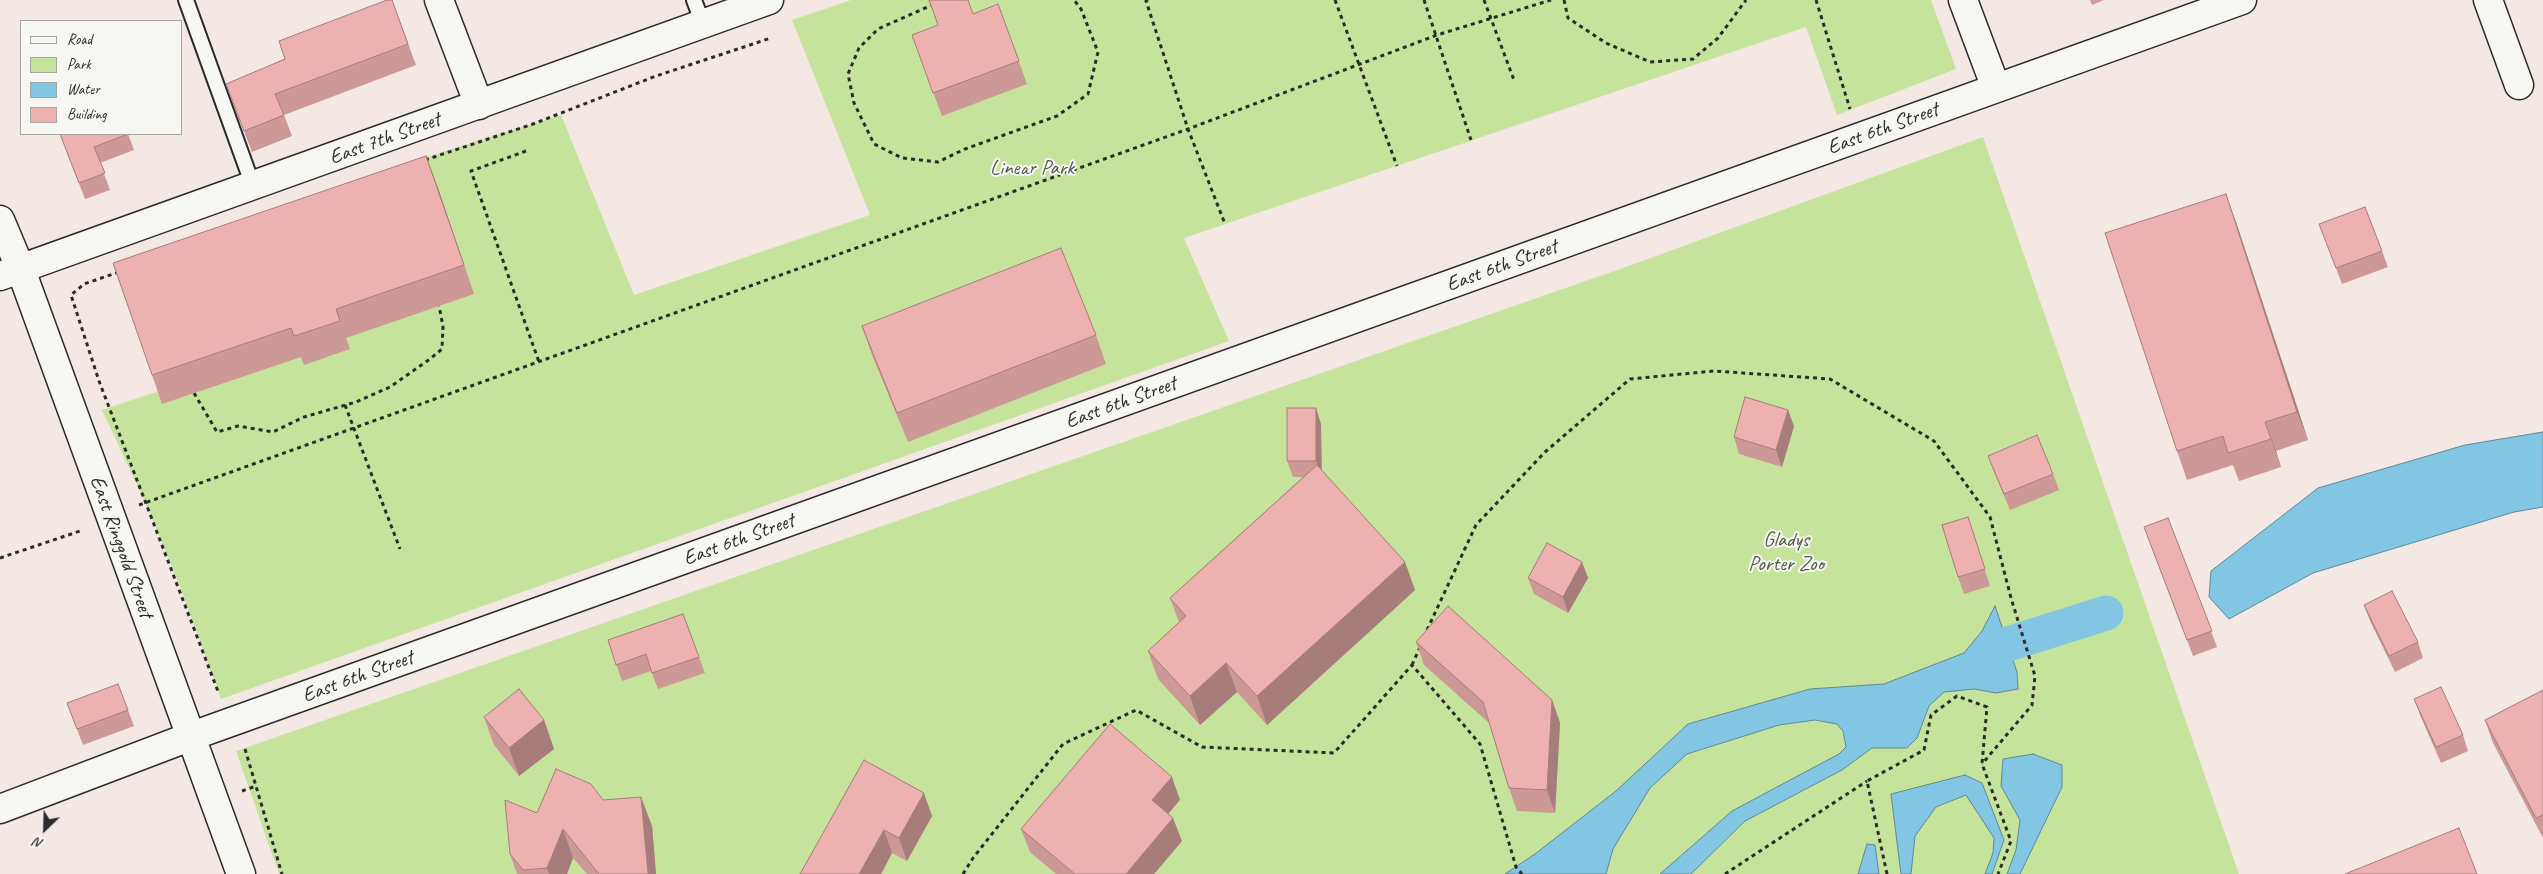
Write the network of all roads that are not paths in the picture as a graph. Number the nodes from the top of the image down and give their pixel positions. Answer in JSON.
{"nodes":[{"id":1,"x":186,"y":0,"type":"edge"},
{"id":2,"x":439,"y":0,"type":"edge"},
{"id":3,"x":769,"y":0,"type":"edge"},
{"id":4,"x":1963,"y":0,"type":"edge"},
{"id":5,"x":2242,"y":0,"type":"edge"},
{"id":6,"x":2488,"y":0,"type":"edge"},
{"id":7,"x":699,"y":12,"type":"edge"},
{"id":8,"x":2519,"y":85,"type":"dead end"},
{"id":9,"x":1996,"y":88,"type":"junction"},
{"id":10,"x":478,"y":105,"type":"junction"},
{"id":11,"x":253,"y":186,"type":"junction"},
{"id":12,"x":0,"y":220,"type":"edge"},
{"id":13,"x":10,"y":273,"type":"edge"},
{"id":14,"x":192,"y":736,"type":"junction"},
{"id":15,"x":0,"y":808,"type":"edge"},
{"id":16,"x":241,"y":874,"type":"edge"}],
"edges":[{"from":1,"to":11,"type":"lane"},
{"from":2,"to":10,"type":"main road"},
{"from":3,"to":7,"type":"main road","name":"East 7th Street"},
{"from":4,"to":9,"type":"main road"},
{"from":5,"to":9,"type":"main road","name":"East 6th Street"},
{"from":6,"to":8,"type":"main road"},
{"from":7,"to":10,"type":"main road","name":"East 7th Street"},
{"from":9,"to":14,"type":"main road","name":"East 6th Street"},
{"from":10,"to":11,"type":"main road","name":"East 7th Street"},
{"from":11,"to":13,"type":"main road","name":"East 7th Street"},
{"from":12,"to":13,"type":"main road","name":"East Ringgold Street"},
{"from":13,"to":14,"type":"main road","name":"East Ringgold Street"},
{"from":14,"to":15,"type":"main road","name":"East 6th Street"},
{"from":14,"to":16,"type":"main road","name":"East Ringgold Street"}]}
